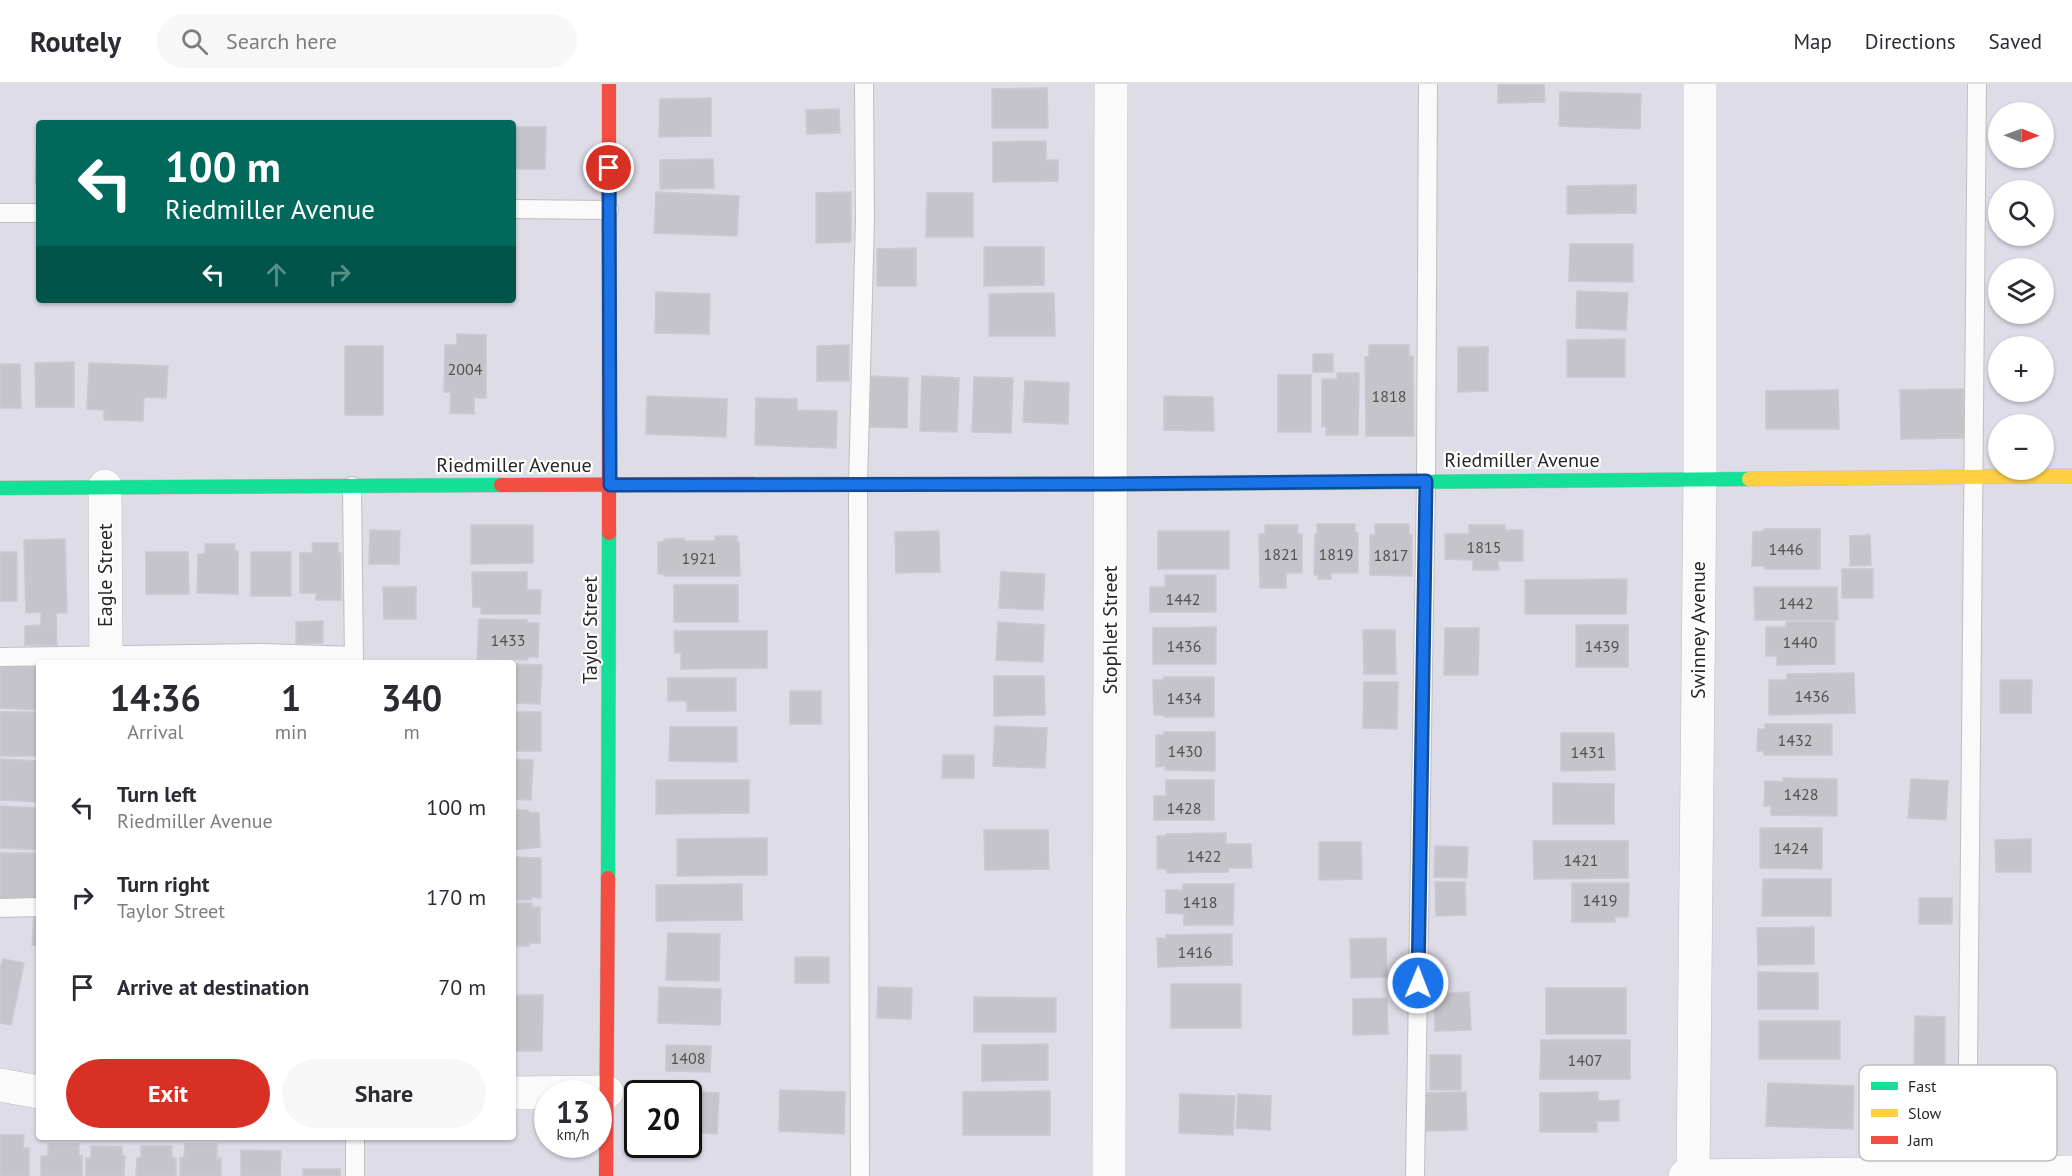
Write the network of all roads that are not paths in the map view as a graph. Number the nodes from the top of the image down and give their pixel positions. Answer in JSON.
{"nodes":[{"id":1,"x":609,"y":84,"type":"edge"},
{"id":2,"x":864,"y":84,"type":"edge"},
{"id":3,"x":1111,"y":84,"type":"edge"},
{"id":4,"x":1428,"y":84,"type":"edge"},
{"id":5,"x":1700,"y":84,"type":"edge"},
{"id":6,"x":1977,"y":84,"type":"edge"},
{"id":7,"x":516,"y":209,"type":"edge"},
{"id":8,"x":609,"y":210,"type":"junction"},
{"id":9,"x":0,"y":213,"type":"edge"},
{"id":10,"x":36,"y":213,"type":"edge"},
{"id":11,"x":2072,"y":476,"type":"edge"},
{"id":12,"x":1974,"y":477,"type":"junction"},
{"id":13,"x":1700,"y":478,"type":"junction"},
{"id":14,"x":1426,"y":481,"type":"junction"},
{"id":15,"x":858,"y":484,"type":"junction"},
{"id":16,"x":1110,"y":484,"type":"junction"},
{"id":17,"x":610,"y":485,"type":"junction"},
{"id":18,"x":105,"y":486,"type":"junction"},
{"id":19,"x":352,"y":486,"type":"junction"},
{"id":20,"x":0,"y":488,"type":"edge"},
{"id":21,"x":0,"y":657,"type":"edge"},
{"id":22,"x":106,"y":659,"type":"edge"},
{"id":23,"x":354,"y":659,"type":"edge"},
{"id":24,"x":36,"y":907,"type":"edge"},
{"id":25,"x":0,"y":908,"type":"edge"},
{"id":26,"x":1967,"y":1065,"type":"edge"},
{"id":27,"x":607,"y":1080,"type":"edge"},
{"id":28,"x":0,"y":1085,"type":"edge"},
{"id":29,"x":36,"y":1091,"type":"edge"},
{"id":30,"x":516,"y":1093,"type":"edge"},
{"id":31,"x":534,"y":1093,"type":"edge"},
{"id":32,"x":355,"y":1140,"type":"edge"},
{"id":33,"x":606,"y":1158,"type":"edge"},
{"id":34,"x":2072,"y":1172,"type":"edge"},
{"id":35,"x":1966,"y":1174,"type":"edge"},
{"id":36,"x":355,"y":1176,"type":"edge"},
{"id":37,"x":606,"y":1176,"type":"edge"},
{"id":38,"x":860,"y":1176,"type":"edge"},
{"id":39,"x":1109,"y":1176,"type":"edge"},
{"id":40,"x":1415,"y":1176,"type":"edge"},
{"id":41,"x":1685,"y":1176,"type":"edge"},
{"id":42,"x":1694,"y":1176,"type":"edge"}],
"edges":[{"from":1,"to":8,"type":"street","name":"Taylor Street"},
{"from":2,"to":15,"type":"lane"},
{"from":3,"to":16,"type":"street","name":"Stophlet Street"},
{"from":4,"to":14,"type":"lane"},
{"from":5,"to":13,"type":"street","name":"Swinney Avenue"},
{"from":6,"to":12,"type":"lane"},
{"from":7,"to":8,"type":"lane"},
{"from":8,"to":17,"type":"street","name":"Taylor Street"},
{"from":9,"to":10,"type":"lane"},
{"from":11,"to":12,"type":"street","name":"Riedmiller Avenue"},
{"from":12,"to":13,"type":"street","name":"Riedmiller Avenue"},
{"from":12,"to":26,"type":"lane"},
{"from":13,"to":14,"type":"street","name":"Riedmiller Avenue"},
{"from":13,"to":42,"type":"street","name":"Swinney Avenue"},
{"from":14,"to":16,"type":"street","name":"Riedmiller Avenue"},
{"from":14,"to":40,"type":"lane"},
{"from":15,"to":16,"type":"street","name":"Riedmiller Avenue"},
{"from":15,"to":17,"type":"street","name":"Riedmiller Avenue"},
{"from":15,"to":38,"type":"lane"},
{"from":16,"to":39,"type":"street","name":"Stophlet Street"},
{"from":17,"to":19,"type":"street","name":"Riedmiller Avenue"},
{"from":17,"to":27,"type":"street","name":"Taylor Street"},
{"from":18,"to":19,"type":"street","name":"Riedmiller Avenue"},
{"from":18,"to":20,"type":"street","name":"Riedmiller Avenue"},
{"from":18,"to":22,"type":"street","name":"Eagle Street"},
{"from":19,"to":23,"type":"lane"},
{"from":21,"to":22,"type":"lane"},
{"from":22,"to":23,"type":"lane"},
{"from":24,"to":25,"type":"lane"},
{"from":28,"to":29,"type":"street"},
{"from":30,"to":31,"type":"street"},
{"from":32,"to":36,"type":"lane"},
{"from":33,"to":37,"type":"street","name":"Taylor Street"},
{"from":34,"to":35,"type":"street"},
{"from":35,"to":42,"type":"street"},
{"from":41,"to":42,"type":"street"}]}
